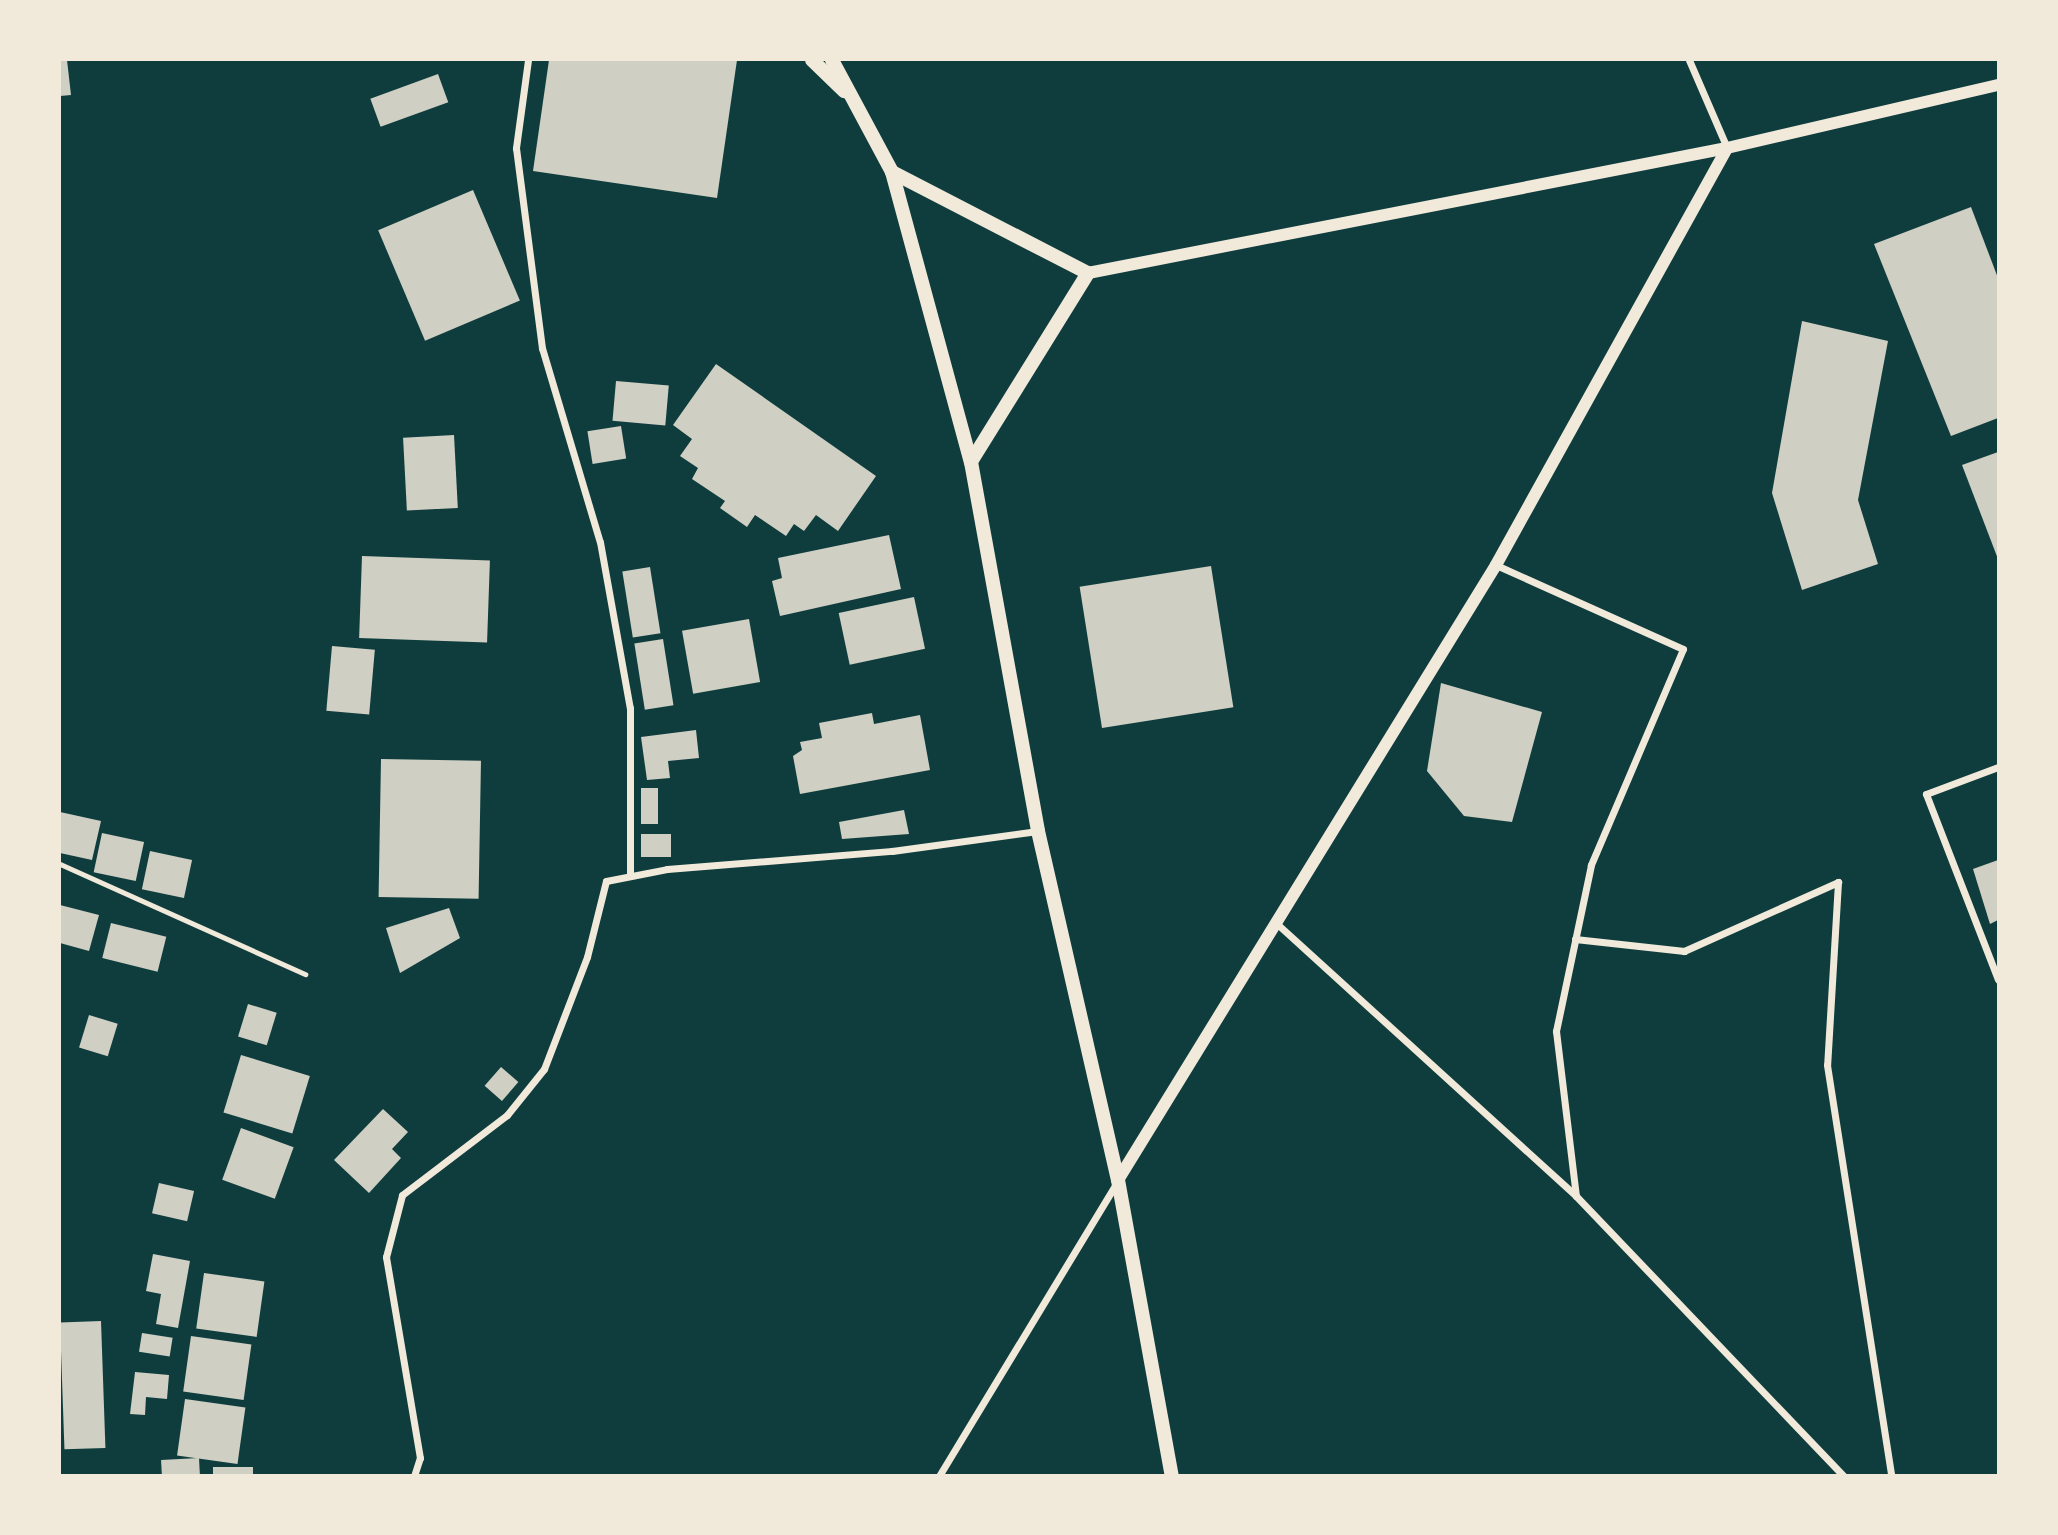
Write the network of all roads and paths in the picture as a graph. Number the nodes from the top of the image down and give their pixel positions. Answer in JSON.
{"nodes":[{"id":1,"x":528,"y":60,"type":"edge"},
{"id":2,"x":812,"y":60,"type":"edge"},
{"id":3,"x":832,"y":60,"type":"edge"},
{"id":4,"x":1689,"y":60,"type":"edge"},
{"id":5,"x":1998,"y":85,"type":"edge"},
{"id":6,"x":857,"y":104,"type":"junction"},
{"id":7,"x":1727,"y":148,"type":"junction"},
{"id":8,"x":892,"y":172,"type":"junction"},
{"id":9,"x":1088,"y":272,"type":"junction"},
{"id":10,"x":971,"y":462,"type":"junction"},
{"id":11,"x":1496,"y":565,"type":"junction"},
{"id":12,"x":1998,"y":767,"type":"edge"},
{"id":13,"x":1038,"y":831,"type":"junction"},
{"id":14,"x":60,"y":864,"type":"edge"},
{"id":15,"x":630,"y":876,"type":"junction"},
{"id":16,"x":1274,"y":922,"type":"junction"},
{"id":17,"x":1575,"y":939,"type":"junction"},
{"id":18,"x":305,"y":974,"type":"dead end"},
{"id":19,"x":1998,"y":980,"type":"edge"},
{"id":20,"x":1118,"y":1180,"type":"junction"},
{"id":21,"x":1576,"y":1196,"type":"junction"},
{"id":22,"x":414,"y":1475,"type":"edge"},
{"id":23,"x":939,"y":1475,"type":"edge"},
{"id":24,"x":1172,"y":1475,"type":"edge"},
{"id":25,"x":1844,"y":1475,"type":"edge"},
{"id":26,"x":1891,"y":1475,"type":"edge"}],
"edges":[{"from":1,"to":15,"type":"street"},
{"from":2,"to":6,"type":"main road"},
{"from":3,"to":6,"type":"main road"},
{"from":4,"to":7,"type":"street"},
{"from":5,"to":7,"type":"street"},
{"from":6,"to":8,"type":"main road"},
{"from":7,"to":9,"type":"street"},
{"from":7,"to":11,"type":"street"},
{"from":8,"to":9,"type":"main road"},
{"from":8,"to":10,"type":"main road"},
{"from":9,"to":10,"type":"main road"},
{"from":10,"to":13,"type":"main road"},
{"from":11,"to":16,"type":"street"},
{"from":11,"to":17,"type":"street"},
{"from":12,"to":19,"type":"street"},
{"from":13,"to":15,"type":"street"},
{"from":13,"to":20,"type":"main road"},
{"from":14,"to":18,"type":"lane"},
{"from":15,"to":22,"type":"street"},
{"from":16,"to":20,"type":"street"},
{"from":16,"to":21,"type":"street"},
{"from":17,"to":21,"type":"street"},
{"from":17,"to":26,"type":"street"},
{"from":20,"to":23,"type":"street"},
{"from":20,"to":24,"type":"main road"},
{"from":21,"to":25,"type":"street"}]}
